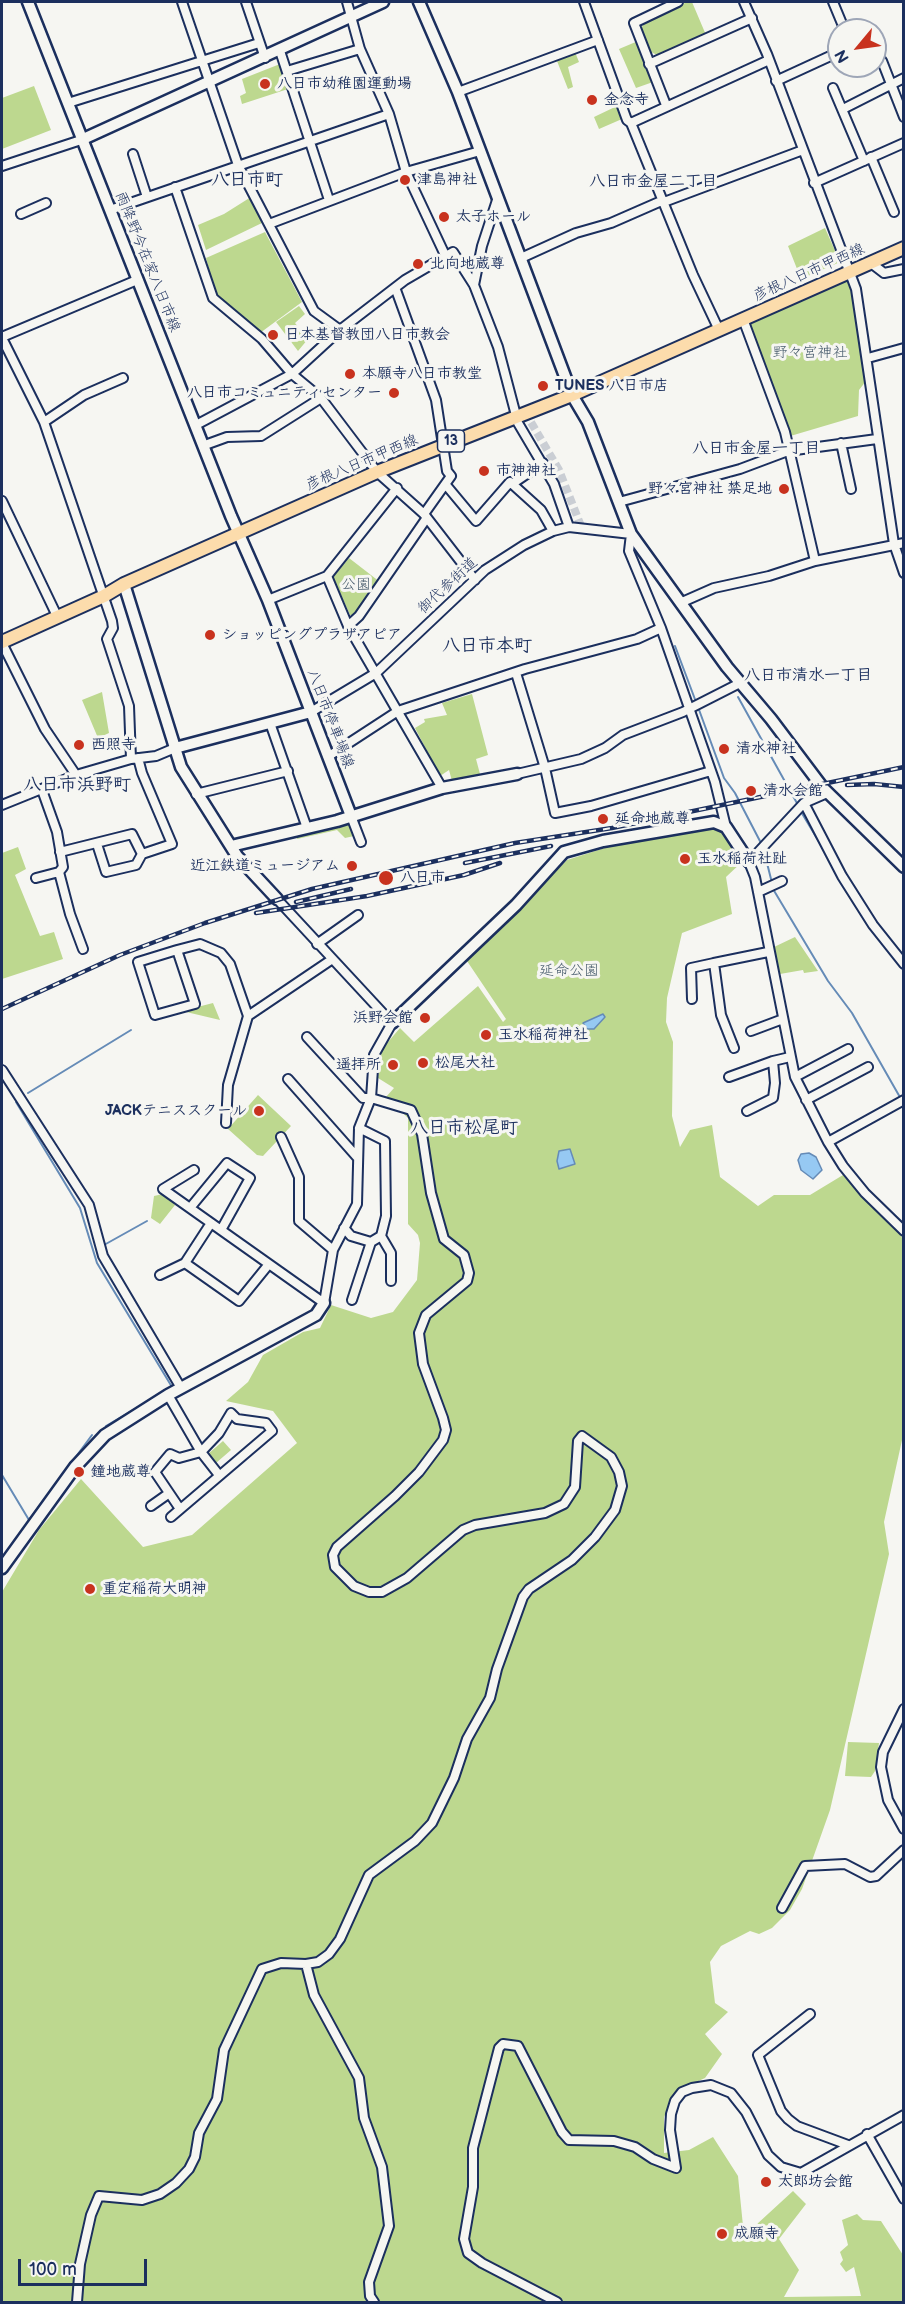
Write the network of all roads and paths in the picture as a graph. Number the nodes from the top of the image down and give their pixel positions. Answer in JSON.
{"nodes":[{"id":1,"x":28,"y":2,"type":"edge"},
{"id":2,"x":182,"y":2,"type":"edge"},
{"id":3,"x":246,"y":2,"type":"edge"},
{"id":4,"x":347,"y":2,"type":"edge"},
{"id":5,"x":383,"y":2,"type":"edge"},
{"id":6,"x":419,"y":2,"type":"edge"},
{"id":7,"x":584,"y":2,"type":"edge"},
{"id":8,"x":678,"y":2,"type":"edge"},
{"id":9,"x":744,"y":2,"type":"edge"},
{"id":10,"x":833,"y":2,"type":"edge"},
{"id":11,"x":351,"y":16,"type":"junction"},
{"id":12,"x":752,"y":18,"type":"junction"},
{"id":13,"x":840,"y":18,"type":"edge"},
{"id":14,"x":597,"y":40,"type":"junction"},
{"id":15,"x":259,"y":43,"type":"junction"},
{"id":16,"x":360,"y":49,"type":"junction"},
{"id":17,"x":280,"y":51,"type":"junction"},
{"id":18,"x":265,"y":58,"type":"junction"},
{"id":19,"x":827,"y":58,"type":"edge"},
{"id":20,"x":202,"y":60,"type":"junction"},
{"id":21,"x":769,"y":60,"type":"junction"},
{"id":22,"x":649,"y":64,"type":"junction"},
{"id":23,"x":287,"y":72,"type":"junction"},
{"id":24,"x":887,"y":73,"type":"edge"},
{"id":25,"x":903,"y":78,"type":"edge"},
{"id":26,"x":776,"y":81,"type":"junction"},
{"id":27,"x":209,"y":83,"type":"junction"},
{"id":28,"x":891,"y":83,"type":"junction"},
{"id":29,"x":833,"y":87,"type":"dead end"},
{"id":30,"x":458,"y":92,"type":"junction"},
{"id":31,"x":68,"y":103,"type":"junction"},
{"id":32,"x":666,"y":105,"type":"junction"},
{"id":33,"x":843,"y":109,"type":"junction"},
{"id":34,"x":389,"y":114,"type":"junction"},
{"id":35,"x":903,"y":117,"type":"edge"},
{"id":36,"x":631,"y":123,"type":"junction"},
{"id":37,"x":81,"y":140,"type":"junction"},
{"id":38,"x":310,"y":141,"type":"junction"},
{"id":39,"x":903,"y":142,"type":"edge"},
{"id":40,"x":803,"y":150,"type":"junction"},
{"id":41,"x":480,"y":151,"type":"junction"},
{"id":42,"x":133,"y":154,"type":"dead end"},
{"id":43,"x":868,"y":159,"type":"junction"},
{"id":44,"x":237,"y":165,"type":"junction"},
{"id":45,"x":2,"y":166,"type":"edge"},
{"id":46,"x":406,"y":172,"type":"junction"},
{"id":47,"x":814,"y":183,"type":"junction"},
{"id":48,"x":175,"y":187,"type":"junction"},
{"id":49,"x":147,"y":197,"type":"junction"},
{"id":50,"x":498,"y":197,"type":"junction"},
{"id":51,"x":329,"y":200,"type":"junction"},
{"id":52,"x":664,"y":202,"type":"junction"},
{"id":53,"x":46,"y":203,"type":"dead end"},
{"id":54,"x":110,"y":210,"type":"junction"},
{"id":55,"x":894,"y":212,"type":"dead end"},
{"id":56,"x":21,"y":214,"type":"dead end"},
{"id":57,"x":268,"y":224,"type":"junction"},
{"id":58,"x":903,"y":248,"type":"edge"},
{"id":59,"x":445,"y":255,"type":"junction"},
{"id":60,"x":521,"y":258,"type":"junction"},
{"id":61,"x":871,"y":263,"type":"junction"},
{"id":62,"x":903,"y":269,"type":"edge"},
{"id":63,"x":848,"y":273,"type":"junction"},
{"id":64,"x":137,"y":280,"type":"junction"},
{"id":65,"x":474,"y":285,"type":"junction"},
{"id":66,"x":396,"y":290,"type":"junction"},
{"id":67,"x":743,"y":319,"type":"junction"},
{"id":68,"x":340,"y":330,"type":"junction"},
{"id":69,"x":719,"y":330,"type":"junction"},
{"id":70,"x":2,"y":337,"type":"edge"},
{"id":71,"x":903,"y":348,"type":"edge"},
{"id":72,"x":868,"y":358,"type":"junction"},
{"id":73,"x":292,"y":374,"type":"junction"},
{"id":74,"x":123,"y":378,"type":"dead end"},
{"id":75,"x":572,"y":395,"type":"junction"},
{"id":76,"x":321,"y":398,"type":"junction"},
{"id":77,"x":516,"y":416,"type":"junction"},
{"id":78,"x":44,"y":422,"type":"junction"},
{"id":79,"x":196,"y":424,"type":"junction"},
{"id":80,"x":877,"y":439,"type":"junction"},
{"id":81,"x":841,"y":443,"type":"junction"},
{"id":82,"x":443,"y":444,"type":"junction"},
{"id":83,"x":205,"y":445,"type":"junction"},
{"id":84,"x":788,"y":451,"type":"junction"},
{"id":85,"x":543,"y":464,"type":"junction"},
{"id":86,"x":377,"y":472,"type":"junction"},
{"id":87,"x":512,"y":484,"type":"junction"},
{"id":88,"x":446,"y":485,"type":"junction"},
{"id":89,"x":397,"y":488,"type":"junction"},
{"id":90,"x":850,"y":489,"type":"dead end"},
{"id":91,"x":2,"y":501,"type":"edge"},
{"id":92,"x":619,"y":502,"type":"junction"},
{"id":93,"x":425,"y":517,"type":"junction"},
{"id":94,"x":569,"y":527,"type":"junction"},
{"id":95,"x":553,"y":531,"type":"junction"},
{"id":96,"x":238,"y":534,"type":"junction"},
{"id":97,"x":631,"y":534,"type":"junction"},
{"id":98,"x":903,"y":543,"type":"edge"},
{"id":99,"x":894,"y":544,"type":"junction"},
{"id":100,"x":815,"y":561,"type":"junction"},
{"id":101,"x":903,"y":573,"type":"edge"},
{"id":102,"x":327,"y":576,"type":"junction"},
{"id":103,"x":475,"y":580,"type":"junction"},
{"id":104,"x":124,"y":584,"type":"junction"},
{"id":105,"x":104,"y":596,"type":"junction"},
{"id":106,"x":268,"y":600,"type":"junction"},
{"id":107,"x":680,"y":603,"type":"junction"},
{"id":108,"x":57,"y":616,"type":"junction"},
{"id":109,"x":348,"y":626,"type":"junction"},
{"id":110,"x":661,"y":628,"type":"junction"},
{"id":111,"x":2,"y":643,"type":"edge"},
{"id":112,"x":376,"y":673,"type":"junction"},
{"id":113,"x":516,"y":673,"type":"junction"},
{"id":114,"x":740,"y":683,"type":"junction"},
{"id":115,"x":689,"y":709,"type":"junction"},
{"id":116,"x":398,"y":711,"type":"junction"},
{"id":117,"x":311,"y":712,"type":"junction"},
{"id":118,"x":270,"y":723,"type":"junction"},
{"id":119,"x":175,"y":748,"type":"junction"},
{"id":120,"x":329,"y":756,"type":"junction"},
{"id":121,"x":135,"y":759,"type":"junction"},
{"id":122,"x":545,"y":768,"type":"junction"},
{"id":123,"x":288,"y":771,"type":"junction"},
{"id":124,"x":711,"y":771,"type":"junction"},
{"id":125,"x":517,"y":774,"type":"joint"},
{"id":126,"x":76,"y":775,"type":"junction"},
{"id":127,"x":442,"y":788,"type":"junction"},
{"id":128,"x":42,"y":790,"type":"junction"},
{"id":129,"x":827,"y":793,"type":"junction"},
{"id":130,"x":196,"y":794,"type":"junction"},
{"id":131,"x":804,"y":803,"type":"junction"},
{"id":132,"x":2,"y":805,"type":"edge"},
{"id":133,"x":351,"y":816,"type":"junction"},
{"id":134,"x":726,"y":827,"type":"junction"},
{"id":135,"x":307,"y":828,"type":"junction"},
{"id":136,"x":361,"y":842,"type":"dead end"},
{"id":137,"x":97,"y":844,"type":"junction"},
{"id":138,"x":231,"y":846,"type":"junction"},
{"id":139,"x":60,"y":852,"type":"junction"},
{"id":140,"x":142,"y":854,"type":"junction"},
{"id":141,"x":749,"y":862,"type":"junction"},
{"id":142,"x":903,"y":867,"type":"edge"},
{"id":143,"x":59,"y":872,"type":"junction"},
{"id":144,"x":36,"y":878,"type":"dead end"},
{"id":145,"x":782,"y":881,"type":"dead end"},
{"id":146,"x":758,"y":892,"type":"junction"},
{"id":147,"x":277,"y":899,"type":"joint"},
{"id":148,"x":358,"y":915,"type":"dead end"},
{"id":149,"x":317,"y":944,"type":"junction"},
{"id":150,"x":83,"y":949,"type":"dead end"},
{"id":151,"x":177,"y":950,"type":"junction"},
{"id":152,"x":768,"y":952,"type":"junction"},
{"id":153,"x":331,"y":960,"type":"junction"},
{"id":154,"x":714,"y":963,"type":"junction"},
{"id":155,"x":903,"y":964,"type":"edge"},
{"id":156,"x":692,"y":999,"type":"dead end"},
{"id":157,"x":248,"y":1016,"type":"junction"},
{"id":158,"x":783,"y":1019,"type":"junction"},
{"id":159,"x":392,"y":1023,"type":"junction"},
{"id":160,"x":751,"y":1031,"type":"dead end"},
{"id":161,"x":308,"y":1037,"type":"dead end"},
{"id":162,"x":734,"y":1048,"type":"dead end"},
{"id":163,"x":848,"y":1049,"type":"dead end"},
{"id":164,"x":790,"y":1058,"type":"junction"},
{"id":165,"x":773,"y":1061,"type":"junction"},
{"id":166,"x":868,"y":1067,"type":"dead end"},
{"id":167,"x":2,"y":1070,"type":"edge"},
{"id":168,"x":729,"y":1077,"type":"dead end"},
{"id":169,"x":795,"y":1077,"type":"junction"},
{"id":170,"x":288,"y":1079,"type":"dead end"},
{"id":171,"x":371,"y":1098,"type":"junction"},
{"id":172,"x":806,"y":1100,"type":"junction"},
{"id":173,"x":902,"y":1101,"type":"edge"},
{"id":174,"x":747,"y":1111,"type":"dead end"},
{"id":175,"x":226,"y":1123,"type":"dead end"},
{"id":176,"x":359,"y":1128,"type":"junction"},
{"id":177,"x":281,"y":1137,"type":"dead end"},
{"id":178,"x":828,"y":1142,"type":"junction"},
{"id":179,"x":357,"y":1157,"type":"junction"},
{"id":180,"x":194,"y":1170,"type":"dead end"},
{"id":181,"x":190,"y":1208,"type":"junction"},
{"id":182,"x":211,"y":1223,"type":"junction"},
{"id":183,"x":344,"y":1228,"type":"junction"},
{"id":184,"x":221,"y":1230,"type":"junction"},
{"id":185,"x":903,"y":1231,"type":"edge"},
{"id":186,"x":381,"y":1236,"type":"junction"},
{"id":187,"x":371,"y":1242,"type":"junction"},
{"id":188,"x":333,"y":1250,"type":"junction"},
{"id":189,"x":185,"y":1263,"type":"junction"},
{"id":190,"x":269,"y":1264,"type":"junction"},
{"id":191,"x":160,"y":1275,"type":"dead end"},
{"id":192,"x":391,"y":1281,"type":"dead end"},
{"id":193,"x":352,"y":1300,"type":"dead end"},
{"id":194,"x":324,"y":1303,"type":"junction"},
{"id":195,"x":181,"y":1388,"type":"junction"},
{"id":196,"x":168,"y":1395,"type":"junction"},
{"id":197,"x":201,"y":1452,"type":"junction"},
{"id":198,"x":219,"y":1475,"type":"junction"},
{"id":199,"x":168,"y":1494,"type":"junction"},
{"id":200,"x":151,"y":1506,"type":"dead end"},
{"id":201,"x":180,"y":1509,"type":"junction"},
{"id":202,"x":171,"y":1517,"type":"dead end"},
{"id":203,"x":2,"y":1568,"type":"edge"},
{"id":204,"x":903,"y":1709,"type":"edge"},
{"id":205,"x":903,"y":1828,"type":"edge"},
{"id":206,"x":903,"y":1850,"type":"edge"},
{"id":207,"x":782,"y":1908,"type":"dead end"},
{"id":208,"x":306,"y":1964,"type":"junction"},
{"id":209,"x":810,"y":2014,"type":"dead end"},
{"id":210,"x":903,"y":2115,"type":"edge"},
{"id":211,"x":867,"y":2134,"type":"junction"},
{"id":212,"x":848,"y":2145,"type":"junction"},
{"id":213,"x":903,"y":2199,"type":"edge"},
{"id":214,"x":77,"y":2302,"type":"edge"},
{"id":215,"x":374,"y":2302,"type":"edge"},
{"id":216,"x":557,"y":2302,"type":"edge"}],
"edges":[{"from":1,"to":31,"type":"street","name":"雨降野今在家八日市線"},
{"from":2,"to":20,"type":"street"},
{"from":3,"to":15,"type":"street"},
{"from":4,"to":11,"type":"street"},
{"from":5,"to":11,"type":"street"},
{"from":6,"to":30,"type":"street"},
{"from":7,"to":14,"type":"street"},
{"from":8,"to":22,"type":"street"},
{"from":9,"to":12,"type":"street"},
{"from":10,"to":13,"type":"street"},
{"from":11,"to":16,"type":"street"},
{"from":11,"to":17,"type":"street"},
{"from":12,"to":21,"type":"street"},
{"from":12,"to":22,"type":"street"},
{"from":14,"to":30,"type":"street"},
{"from":14,"to":36,"type":"street"},
{"from":15,"to":18,"type":"street"},
{"from":15,"to":20,"type":"street"},
{"from":16,"to":23,"type":"street"},
{"from":16,"to":34,"type":"street"},
{"from":17,"to":18,"type":"street"},
{"from":17,"to":23,"type":"street"},
{"from":18,"to":27,"type":"street"},
{"from":19,"to":26,"type":"street"},
{"from":20,"to":27,"type":"street"},
{"from":20,"to":31,"type":"street"},
{"from":21,"to":26,"type":"street"},
{"from":21,"to":32,"type":"street"},
{"from":22,"to":32,"type":"street"},
{"from":23,"to":38,"type":"street"},
{"from":24,"to":28,"type":"street"},
{"from":25,"to":28,"type":"street"},
{"from":26,"to":40,"type":"street"},
{"from":27,"to":37,"type":"street"},
{"from":27,"to":44,"type":"street"},
{"from":28,"to":33,"type":"street"},
{"from":28,"to":35,"type":"street"},
{"from":29,"to":33,"type":"street"},
{"from":30,"to":41,"type":"street"},
{"from":31,"to":37,"type":"street","name":"雨降野今在家八日市線"},
{"from":32,"to":36,"type":"street"},
{"from":33,"to":43,"type":"street"},
{"from":34,"to":38,"type":"street"},
{"from":34,"to":46,"type":"street"},
{"from":36,"to":52,"type":"street"},
{"from":37,"to":45,"type":"street"},
{"from":37,"to":54,"type":"street","name":"雨降野今在家八日市線"},
{"from":38,"to":44,"type":"street"},
{"from":38,"to":51,"type":"street"},
{"from":39,"to":43,"type":"street"},
{"from":40,"to":47,"type":"street"},
{"from":40,"to":52,"type":"street"},
{"from":41,"to":46,"type":"street"},
{"from":41,"to":50,"type":"street"},
{"from":42,"to":49,"type":"street"},
{"from":43,"to":47,"type":"street"},
{"from":43,"to":55,"type":"street"},
{"from":44,"to":48,"type":"street"},
{"from":44,"to":57,"type":"street"},
{"from":46,"to":51,"type":"street"},
{"from":46,"to":59,"type":"street"},
{"from":47,"to":63,"type":"street"},
{"from":48,"to":49,"type":"street"},
{"from":48,"to":73,"type":"street"},
{"from":49,"to":54,"type":"street"},
{"from":50,"to":60,"type":"street"},
{"from":50,"to":65,"type":"street"},
{"from":51,"to":57,"type":"street"},
{"from":52,"to":60,"type":"street"},
{"from":52,"to":69,"type":"street"},
{"from":53,"to":56,"type":"street"},
{"from":54,"to":64,"type":"street","name":"雨降野今在家八日市線"},
{"from":57,"to":68,"type":"street"},
{"from":58,"to":61,"type":"main road","name":"彦根八日市甲西線","number":"13"},
{"from":59,"to":65,"type":"street"},
{"from":59,"to":66,"type":"street"},
{"from":60,"to":75,"type":"street"},
{"from":61,"to":62,"type":"street"},
{"from":61,"to":63,"type":"main road","name":"彦根八日市甲西線","number":"13"},
{"from":63,"to":67,"type":"main road","name":"彦根八日市甲西線","number":"13"},
{"from":63,"to":72,"type":"street"},
{"from":64,"to":70,"type":"street"},
{"from":64,"to":79,"type":"street","name":"雨降野今在家八日市線"},
{"from":65,"to":77,"type":"street"},
{"from":66,"to":68,"type":"street"},
{"from":66,"to":82,"type":"street"},
{"from":67,"to":69,"type":"main road","name":"彦根八日市甲西線","number":"13"},
{"from":67,"to":84,"type":"street"},
{"from":68,"to":73,"type":"street"},
{"from":69,"to":75,"type":"main road","name":"彦根八日市甲西線","number":"13"},
{"from":70,"to":78,"type":"street"},
{"from":71,"to":72,"type":"street"},
{"from":72,"to":80,"type":"street"},
{"from":73,"to":76,"type":"street"},
{"from":73,"to":79,"type":"street"},
{"from":74,"to":78,"type":"street"},
{"from":75,"to":77,"type":"main road","name":"彦根八日市甲西線","number":"13"},
{"from":75,"to":92,"type":"street"},
{"from":76,"to":83,"type":"street"},
{"from":76,"to":86,"type":"street"},
{"from":77,"to":82,"type":"main road","name":"彦根八日市甲西線","number":"13"},
{"from":77,"to":85,"type":"street"},
{"from":78,"to":105,"type":"street"},
{"from":79,"to":83,"type":"street","name":"雨降野今在家八日市線"},
{"from":80,"to":81,"type":"street"},
{"from":80,"to":99,"type":"street"},
{"from":81,"to":84,"type":"street"},
{"from":81,"to":90,"type":"street"},
{"from":82,"to":86,"type":"main road","name":"彦根八日市甲西線","number":"13"},
{"from":82,"to":88,"type":"street"},
{"from":83,"to":96,"type":"street","name":"雨降野今在家八日市線"},
{"from":84,"to":92,"type":"street"},
{"from":84,"to":100,"type":"street"},
{"from":85,"to":87,"type":"street"},
{"from":85,"to":94,"type":"street"},
{"from":86,"to":89,"type":"street"},
{"from":86,"to":96,"type":"main road","name":"彦根八日市甲西線","number":"13"},
{"from":87,"to":88,"type":"street"},
{"from":87,"to":95,"type":"street"},
{"from":88,"to":93,"type":"street"},
{"from":89,"to":93,"type":"street"},
{"from":89,"to":102,"type":"street"},
{"from":91,"to":108,"type":"street"},
{"from":92,"to":97,"type":"street"},
{"from":93,"to":103,"type":"street"},
{"from":93,"to":109,"type":"street"},
{"from":94,"to":95,"type":"street","name":"御代参街道"},
{"from":94,"to":97,"type":"street","name":"御代参街道"},
{"from":95,"to":103,"type":"street","name":"御代参街道"},
{"from":96,"to":104,"type":"main road","name":"彦根八日市甲西線","number":"13"},
{"from":96,"to":106,"type":"street","name":"八日市停車場線"},
{"from":97,"to":107,"type":"street"},
{"from":97,"to":110,"type":"street"},
{"from":98,"to":99,"type":"street"},
{"from":99,"to":100,"type":"street"},
{"from":99,"to":101,"type":"street"},
{"from":100,"to":107,"type":"street"},
{"from":102,"to":106,"type":"street"},
{"from":102,"to":109,"type":"street"},
{"from":103,"to":112,"type":"street","name":"御代参街道"},
{"from":104,"to":105,"type":"main road","name":"彦根八日市甲西線","number":"13"},
{"from":104,"to":119,"type":"street"},
{"from":105,"to":108,"type":"main road","name":"彦根八日市甲西線","number":"13"},
{"from":105,"to":121,"type":"street"},
{"from":106,"to":117,"type":"street","name":"八日市停車場線"},
{"from":107,"to":114,"type":"street"},
{"from":108,"to":111,"type":"main road","name":"彦根八日市甲西線","number":"13"},
{"from":109,"to":112,"type":"street"},
{"from":110,"to":113,"type":"street"},
{"from":110,"to":115,"type":"street"},
{"from":111,"to":126,"type":"street"},
{"from":112,"to":116,"type":"street"},
{"from":112,"to":117,"type":"street","name":"御代参街道"},
{"from":113,"to":116,"type":"street"},
{"from":113,"to":122,"type":"street"},
{"from":114,"to":115,"type":"street"},
{"from":114,"to":129,"type":"street"},
{"from":115,"to":122,"type":"street"},
{"from":115,"to":124,"type":"street"},
{"from":116,"to":120,"type":"street"},
{"from":116,"to":127,"type":"street"},
{"from":117,"to":118,"type":"street","name":"御代参街道"},
{"from":117,"to":120,"type":"street","name":"八日市停車場線"},
{"from":118,"to":119,"type":"street","name":"御代参街道"},
{"from":118,"to":123,"type":"street"},
{"from":119,"to":121,"type":"street","name":"御代参街道"},
{"from":119,"to":130,"type":"street"},
{"from":120,"to":133,"type":"street","name":"八日市停車場線"},
{"from":121,"to":126,"type":"street","name":"御代参街道"},
{"from":121,"to":140,"type":"street"},
{"from":122,"to":124,"type":"street"},
{"from":122,"to":125,"type":"street"},
{"from":123,"to":130,"type":"street"},
{"from":123,"to":135,"type":"street"},
{"from":124,"to":134,"type":"street"},
{"from":125,"to":127,"type":"street"},
{"from":126,"to":128,"type":"street","name":"御代参街道"},
{"from":127,"to":133,"type":"street"},
{"from":128,"to":132,"type":"street","name":"御代参街道"},
{"from":128,"to":139,"type":"street"},
{"from":129,"to":131,"type":"street"},
{"from":129,"to":142,"type":"street"},
{"from":130,"to":138,"type":"street"},
{"from":131,"to":141,"type":"street"},
{"from":131,"to":155,"type":"street"},
{"from":133,"to":135,"type":"street"},
{"from":133,"to":136,"type":"street"},
{"from":134,"to":141,"type":"street"},
{"from":134,"to":159,"type":"street"},
{"from":135,"to":138,"type":"street"},
{"from":137,"to":139,"type":"street"},
{"from":137,"to":140,"type":"street"},
{"from":137,"to":140,"type":"street"},
{"from":138,"to":147,"type":"street"},
{"from":139,"to":143,"type":"street"},
{"from":141,"to":146,"type":"street"},
{"from":143,"to":144,"type":"street"},
{"from":143,"to":150,"type":"street"},
{"from":145,"to":146,"type":"street"},
{"from":146,"to":152,"type":"street"},
{"from":147,"to":149,"type":"street"},
{"from":148,"to":149,"type":"street"},
{"from":149,"to":153,"type":"street"},
{"from":151,"to":151,"type":"street"},
{"from":151,"to":157,"type":"street"},
{"from":152,"to":154,"type":"street"},
{"from":152,"to":158,"type":"street"},
{"from":153,"to":157,"type":"street"},
{"from":153,"to":159,"type":"street"},
{"from":154,"to":156,"type":"street"},
{"from":154,"to":162,"type":"street"},
{"from":157,"to":175,"type":"street"},
{"from":158,"to":160,"type":"street"},
{"from":158,"to":164,"type":"street"},
{"from":159,"to":171,"type":"street"},
{"from":161,"to":171,"type":"street"},
{"from":163,"to":169,"type":"street"},
{"from":164,"to":165,"type":"street"},
{"from":164,"to":169,"type":"street"},
{"from":165,"to":168,"type":"street"},
{"from":165,"to":174,"type":"street"},
{"from":166,"to":172,"type":"street"},
{"from":167,"to":195,"type":"street"},
{"from":169,"to":172,"type":"street"},
{"from":170,"to":179,"type":"street"},
{"from":171,"to":176,"type":"street"},
{"from":171,"to":208,"type":"street"},
{"from":172,"to":178,"type":"street"},
{"from":173,"to":178,"type":"street"},
{"from":176,"to":179,"type":"street"},
{"from":176,"to":186,"type":"street"},
{"from":177,"to":188,"type":"street"},
{"from":178,"to":185,"type":"street"},
{"from":179,"to":183,"type":"street"},
{"from":180,"to":181,"type":"street"},
{"from":181,"to":182,"type":"street"},
{"from":181,"to":184,"type":"street"},
{"from":182,"to":184,"type":"street"},
{"from":182,"to":189,"type":"street"},
{"from":183,"to":187,"type":"street"},
{"from":183,"to":188,"type":"street"},
{"from":184,"to":190,"type":"street"},
{"from":186,"to":187,"type":"street"},
{"from":186,"to":192,"type":"street"},
{"from":187,"to":193,"type":"street"},
{"from":188,"to":194,"type":"street"},
{"from":189,"to":190,"type":"street"},
{"from":189,"to":191,"type":"street"},
{"from":190,"to":194,"type":"street"},
{"from":194,"to":195,"type":"street"},
{"from":195,"to":196,"type":"street"},
{"from":196,"to":197,"type":"street"},
{"from":196,"to":203,"type":"street"},
{"from":197,"to":198,"type":"street"},
{"from":197,"to":198,"type":"street"},
{"from":197,"to":199,"type":"street"},
{"from":198,"to":201,"type":"street"},
{"from":199,"to":200,"type":"street"},
{"from":199,"to":201,"type":"street"},
{"from":201,"to":202,"type":"street"},
{"from":204,"to":205,"type":"street"},
{"from":206,"to":207,"type":"street"},
{"from":208,"to":214,"type":"street"},
{"from":208,"to":215,"type":"street"},
{"from":209,"to":212,"type":"street"},
{"from":210,"to":211,"type":"street"},
{"from":211,"to":212,"type":"street"},
{"from":211,"to":213,"type":"street"},
{"from":212,"to":216,"type":"street"}]}
